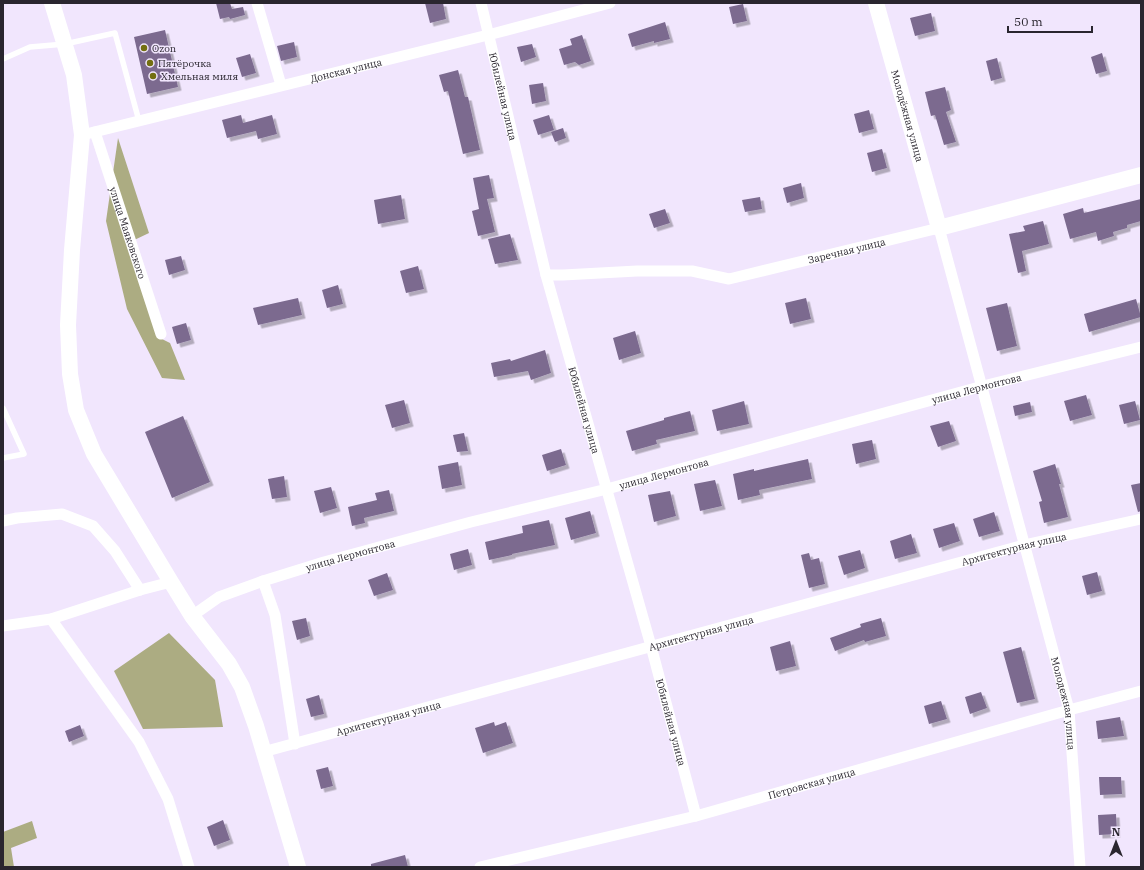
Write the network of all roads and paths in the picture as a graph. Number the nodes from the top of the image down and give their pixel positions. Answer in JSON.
{"nodes":[{"id":1,"x":52,"y":3,"type":"edge"},
{"id":2,"x":257,"y":3,"type":"edge"},
{"id":3,"x":481,"y":3,"type":"edge"},
{"id":4,"x":610,"y":3,"type":"edge"},
{"id":5,"x":876,"y":3,"type":"edge"},
{"id":6,"x":488,"y":34,"type":"junction"},
{"id":7,"x":65,"y":44,"type":"junction"},
{"id":8,"x":3,"y":59,"type":"edge"},
{"id":9,"x":281,"y":85,"type":"junction"},
{"id":10,"x":139,"y":121,"type":"junction"},
{"id":11,"x":88,"y":134,"type":"junction"},
{"id":12,"x":1141,"y":175,"type":"edge"},
{"id":13,"x":939,"y":228,"type":"junction"},
{"id":14,"x":546,"y":275,"type":"junction"},
{"id":15,"x":161,"y":334,"type":"dead end"},
{"id":16,"x":1141,"y":347,"type":"edge"},
{"id":17,"x":983,"y":386,"type":"junction"},
{"id":18,"x":3,"y":408,"type":"edge"},
{"id":19,"x":3,"y":458,"type":"edge"},
{"id":20,"x":607,"y":489,"type":"junction"},
{"id":21,"x":1141,"y":519,"type":"edge"},
{"id":22,"x":3,"y":521,"type":"edge"},
{"id":23,"x":1024,"y":545,"type":"junction"},
{"id":24,"x":263,"y":581,"type":"junction"},
{"id":25,"x":171,"y":582,"type":"junction"},
{"id":26,"x":140,"y":590,"type":"junction"},
{"id":27,"x":192,"y":616,"type":"junction"},
{"id":28,"x":50,"y":619,"type":"junction"},
{"id":29,"x":3,"y":626,"type":"edge"},
{"id":30,"x":651,"y":646,"type":"junction"},
{"id":31,"x":1141,"y":691,"type":"edge"},
{"id":32,"x":1069,"y":710,"type":"junction"},
{"id":33,"x":295,"y":744,"type":"junction"},
{"id":34,"x":263,"y":752,"type":"junction"},
{"id":35,"x":696,"y":816,"type":"junction"},
{"id":36,"x":502,"y":864,"type":"edge"},
{"id":37,"x":189,"y":867,"type":"edge"},
{"id":38,"x":298,"y":867,"type":"edge"},
{"id":39,"x":480,"y":867,"type":"edge"},
{"id":40,"x":1080,"y":867,"type":"edge"}],
"edges":[{"from":1,"to":7,"type":"street"},
{"from":2,"to":9,"type":"street"},
{"from":3,"to":6,"type":"street","name":"Юбилейная улица"},
{"from":4,"to":6,"type":"street","name":"Донская улица"},
{"from":5,"to":13,"type":"street","name":"Молодёжная улица"},
{"from":6,"to":9,"type":"street","name":"Донская улица"},
{"from":6,"to":14,"type":"street","name":"Юбилейная улица"},
{"from":7,"to":8,"type":"lane"},
{"from":7,"to":10,"type":"lane"},
{"from":7,"to":11,"type":"street"},
{"from":9,"to":10,"type":"street","name":"Донская улица"},
{"from":10,"to":11,"type":"street","name":"Донская улица"},
{"from":11,"to":15,"type":"street","name":"улица Маяковского"},
{"from":11,"to":25,"type":"street"},
{"from":12,"to":13,"type":"street","name":"Заречная улица"},
{"from":13,"to":14,"type":"street","name":"Заречная улица"},
{"from":13,"to":17,"type":"street","name":"Молодежная улица"},
{"from":14,"to":20,"type":"street","name":"Юбилейная улица"},
{"from":16,"to":17,"type":"street","name":"улица Лермонтова"},
{"from":17,"to":20,"type":"street","name":"улица Лермонтова"},
{"from":17,"to":23,"type":"street","name":"Молодежная улица"},
{"from":18,"to":19,"type":"lane"},
{"from":20,"to":24,"type":"street","name":"улица Лермонтова"},
{"from":20,"to":30,"type":"street","name":"Юбилейная улица"},
{"from":21,"to":23,"type":"street","name":"Архитектурная улица"},
{"from":22,"to":26,"type":"street"},
{"from":23,"to":30,"type":"street","name":"Архитектурная улица"},
{"from":23,"to":32,"type":"street","name":"Молодежная улица"},
{"from":24,"to":27,"type":"street","name":"улица Лермонтова"},
{"from":24,"to":33,"type":"street"},
{"from":25,"to":26,"type":"street"},
{"from":25,"to":27,"type":"street"},
{"from":26,"to":28,"type":"street"},
{"from":27,"to":34,"type":"street"},
{"from":28,"to":29,"type":"street"},
{"from":28,"to":37,"type":"street"},
{"from":30,"to":33,"type":"street","name":"Архитектурная улица"},
{"from":30,"to":35,"type":"street","name":"Юбилейная улица"},
{"from":31,"to":32,"type":"street","name":"Петровская улица"},
{"from":32,"to":35,"type":"street","name":"Петровская улица"},
{"from":32,"to":40,"type":"street","name":"Молодежная улица"},
{"from":33,"to":34,"type":"street","name":"Архитектурная улица"},
{"from":34,"to":38,"type":"street"},
{"from":35,"to":36,"type":"street","name":"Петровская улица"},
{"from":36,"to":39,"type":"street","name":"Петровская улица"}]}
